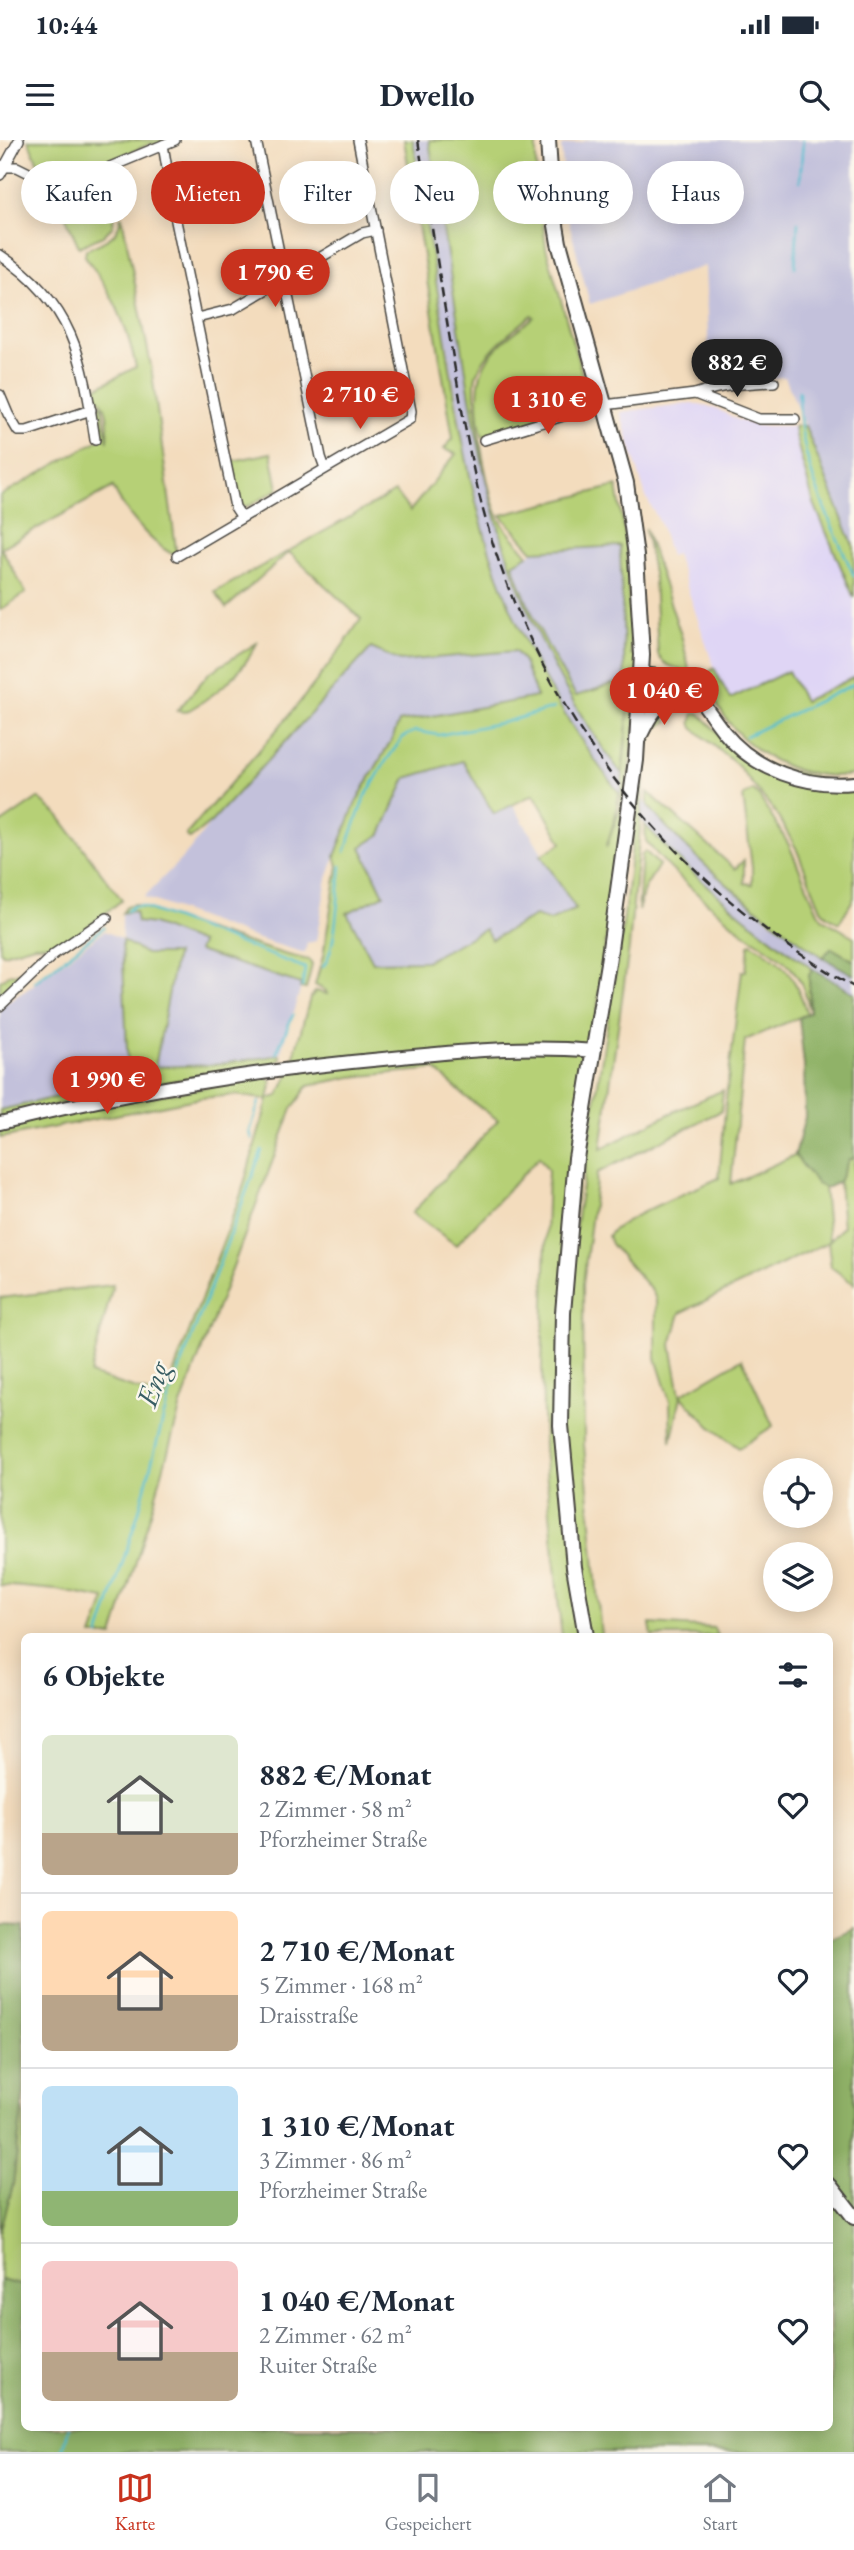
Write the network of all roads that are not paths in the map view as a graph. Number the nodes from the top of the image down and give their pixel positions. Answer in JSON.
{"nodes":[{"id":1,"x":19,"y":140,"type":"edge"},
{"id":2,"x":175,"y":140,"type":"edge"},
{"id":3,"x":256,"y":140,"type":"edge"},
{"id":4,"x":358,"y":140,"type":"edge"},
{"id":5,"x":548,"y":140,"type":"edge"},
{"id":6,"x":163,"y":145,"type":"junction"},
{"id":7,"x":123,"y":161,"type":"edge"},
{"id":8,"x":2,"y":169,"type":"edge"},
{"id":9,"x":21,"y":169,"type":"edge"},
{"id":10,"x":376,"y":230,"type":"junction"},
{"id":11,"x":0,"y":255,"type":"edge"},
{"id":12,"x":284,"y":278,"type":"junction"},
{"id":13,"x":197,"y":318,"type":"junction"},
{"id":14,"x":774,"y":382,"type":"dead end"},
{"id":15,"x":695,"y":394,"type":"junction"},
{"id":16,"x":0,"y":395,"type":"edge"},
{"id":17,"x":606,"y":404,"type":"junction"},
{"id":18,"x":91,"y":410,"type":"junction"},
{"id":19,"x":795,"y":419,"type":"dead end"},
{"id":20,"x":95,"y":440,"type":"dead end"},
{"id":21,"x":484,"y":440,"type":"dead end"},
{"id":22,"x":326,"y":468,"type":"junction"},
{"id":23,"x":241,"y":516,"type":"junction"},
{"id":24,"x":177,"y":556,"type":"dead end"},
{"id":25,"x":642,"y":674,"type":"junction"},
{"id":26,"x":676,"y":696,"type":"junction"},
{"id":27,"x":697,"y":697,"type":"junction"},
{"id":28,"x":638,"y":742,"type":"junction"},
{"id":29,"x":854,"y":783,"type":"edge"},
{"id":30,"x":107,"y":918,"type":"dead end"},
{"id":31,"x":0,"y":1006,"type":"edge"},
{"id":32,"x":594,"y":1051,"type":"junction"},
{"id":33,"x":0,"y":1123,"type":"edge"},
{"id":34,"x":585,"y":1633,"type":"edge"},
{"id":35,"x":833,"y":2190,"type":"edge"},
{"id":36,"x":854,"y":2217,"type":"edge"}],
"edges":[{"from":1,"to":8,"type":"street"},
{"from":2,"to":6,"type":"street"},
{"from":3,"to":12,"type":"street"},
{"from":4,"to":10,"type":"street"},
{"from":5,"to":17,"type":"main road"},
{"from":6,"to":7,"type":"street"},
{"from":6,"to":13,"type":"street"},
{"from":8,"to":9,"type":"street"},
{"from":10,"to":12,"type":"street"},
{"from":10,"to":22,"type":"street"},
{"from":11,"to":18,"type":"street"},
{"from":12,"to":13,"type":"street"},
{"from":12,"to":22,"type":"street"},
{"from":13,"to":23,"type":"street"},
{"from":14,"to":15,"type":"street"},
{"from":15,"to":17,"type":"street"},
{"from":15,"to":19,"type":"street"},
{"from":16,"to":18,"type":"street"},
{"from":17,"to":21,"type":"street"},
{"from":17,"to":25,"type":"main road"},
{"from":18,"to":20,"type":"street"},
{"from":22,"to":23,"type":"street"},
{"from":23,"to":24,"type":"street"},
{"from":25,"to":26,"type":"street"},
{"from":25,"to":27,"type":"street"},
{"from":25,"to":28,"type":"main road"},
{"from":26,"to":27,"type":"street"},
{"from":26,"to":28,"type":"street"},
{"from":27,"to":29,"type":"street"},
{"from":28,"to":32,"type":"main road"},
{"from":30,"to":31,"type":"street"},
{"from":32,"to":33,"type":"street"},
{"from":32,"to":34,"type":"main road"},
{"from":35,"to":36,"type":"main road"}]}
